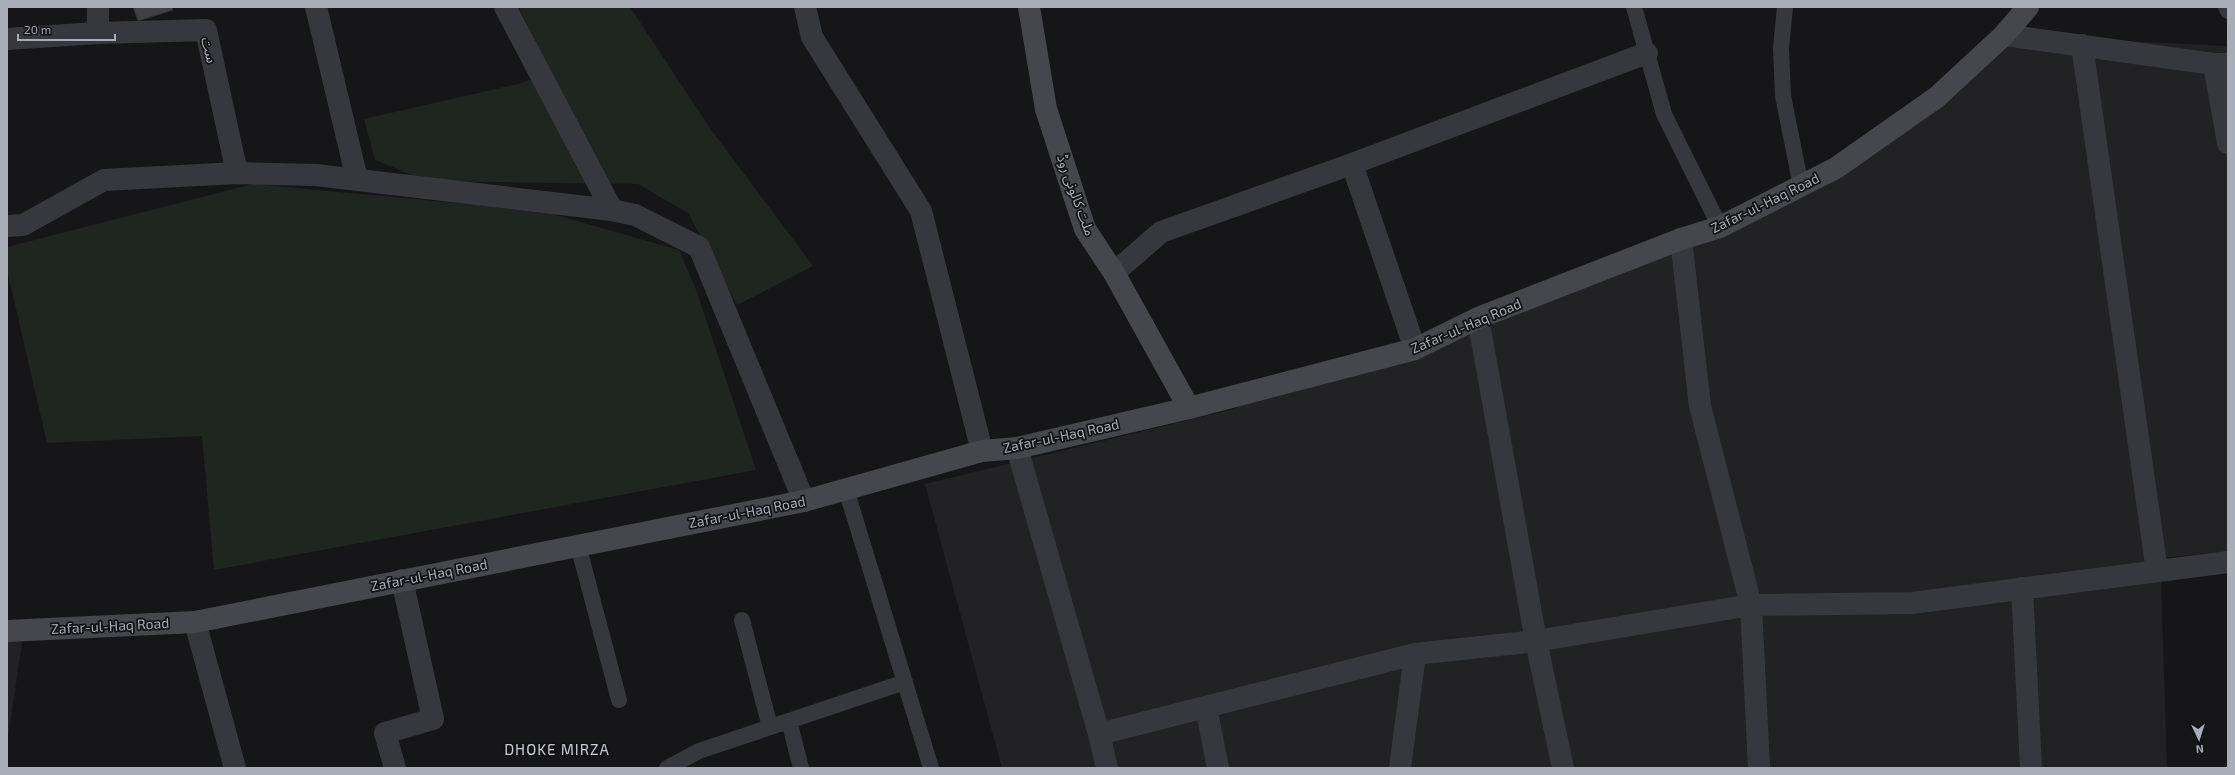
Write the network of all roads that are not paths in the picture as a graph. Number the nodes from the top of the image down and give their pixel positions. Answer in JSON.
{"nodes":[{"id":1,"x":98,"y":7,"type":"edge"},
{"id":2,"x":316,"y":7,"type":"edge"},
{"id":3,"x":505,"y":7,"type":"edge"},
{"id":4,"x":805,"y":7,"type":"edge"},
{"id":5,"x":1029,"y":7,"type":"edge"},
{"id":6,"x":1634,"y":7,"type":"edge"},
{"id":7,"x":1785,"y":7,"type":"edge"},
{"id":8,"x":2028,"y":7,"type":"edge"},
{"id":9,"x":2226,"y":7,"type":"edge"},
{"id":10,"x":2228,"y":11,"type":"edge"},
{"id":11,"x":98,"y":33,"type":"junction"},
{"id":12,"x":2004,"y":35,"type":"junction"},
{"id":13,"x":7,"y":39,"type":"edge"},
{"id":14,"x":2082,"y":45,"type":"junction"},
{"id":15,"x":1646,"y":53,"type":"junction"},
{"id":16,"x":2221,"y":64,"type":"edge"},
{"id":17,"x":2228,"y":143,"type":"edge"},
{"id":18,"x":1352,"y":164,"type":"junction"},
{"id":19,"x":237,"y":173,"type":"junction"},
{"id":20,"x":357,"y":179,"type":"junction"},
{"id":21,"x":1801,"y":186,"type":"junction"},
{"id":22,"x":612,"y":210,"type":"junction"},
{"id":23,"x":7,"y":226,"type":"edge"},
{"id":24,"x":1720,"y":227,"type":"junction"},
{"id":25,"x":1681,"y":239,"type":"junction"},
{"id":26,"x":1114,"y":274,"type":"junction"},
{"id":27,"x":1478,"y":318,"type":"junction"},
{"id":28,"x":1415,"y":349,"type":"junction"},
{"id":29,"x":1189,"y":408,"type":"junction"},
{"id":30,"x":1017,"y":448,"type":"junction"},
{"id":31,"x":982,"y":451,"type":"junction"},
{"id":32,"x":846,"y":489,"type":"junction"},
{"id":33,"x":804,"y":501,"type":"junction"},
{"id":34,"x":578,"y":546,"type":"junction"},
{"id":35,"x":2228,"y":562,"type":"edge"},
{"id":36,"x":2157,"y":571,"type":"junction"},
{"id":37,"x":402,"y":580,"type":"junction"},
{"id":38,"x":2022,"y":588,"type":"junction"},
{"id":39,"x":1751,"y":605,"type":"junction"},
{"id":40,"x":742,"y":620,"type":"dead end"},
{"id":41,"x":195,"y":622,"type":"junction"},
{"id":42,"x":7,"y":631,"type":"edge"},
{"id":43,"x":1536,"y":641,"type":"junction"},
{"id":44,"x":1415,"y":654,"type":"junction"},
{"id":45,"x":905,"y":682,"type":"junction"},
{"id":46,"x":619,"y":700,"type":"dead end"},
{"id":47,"x":1206,"y":707,"type":"junction"},
{"id":48,"x":789,"y":721,"type":"junction"},
{"id":49,"x":770,"y":728,"type":"junction"},
{"id":50,"x":1099,"y":734,"type":"junction"},
{"id":51,"x":236,"y":768,"type":"edge"},
{"id":52,"x":395,"y":768,"type":"edge"},
{"id":53,"x":667,"y":768,"type":"edge"},
{"id":54,"x":801,"y":768,"type":"edge"},
{"id":55,"x":931,"y":768,"type":"edge"},
{"id":56,"x":1107,"y":768,"type":"edge"},
{"id":57,"x":1218,"y":768,"type":"edge"},
{"id":58,"x":1400,"y":768,"type":"edge"},
{"id":59,"x":1563,"y":768,"type":"edge"},
{"id":60,"x":1759,"y":768,"type":"edge"},
{"id":61,"x":2031,"y":768,"type":"edge"}],
"edges":[{"from":1,"to":11,"type":"street"},
{"from":2,"to":20,"type":"street"},
{"from":3,"to":22,"type":"street"},
{"from":4,"to":31,"type":"street"},
{"from":5,"to":26,"type":"street","name":"ملت کالونی روڈ"},
{"from":6,"to":15,"type":"lane"},
{"from":7,"to":21,"type":"lane"},
{"from":8,"to":12,"type":"street","name":"Zafar-ul-Haq Road"},
{"from":9,"to":10,"type":"lane"},
{"from":11,"to":13,"type":"street","name":"ست"},
{"from":11,"to":19,"type":"street","name":"ست"},
{"from":12,"to":14,"type":"street"},
{"from":12,"to":21,"type":"street","name":"Zafar-ul-Haq Road"},
{"from":14,"to":16,"type":"street"},
{"from":14,"to":36,"type":"street"},
{"from":15,"to":18,"type":"street"},
{"from":15,"to":24,"type":"lane"},
{"from":16,"to":17,"type":"street"},
{"from":18,"to":26,"type":"street"},
{"from":18,"to":28,"type":"street"},
{"from":19,"to":20,"type":"street"},
{"from":19,"to":23,"type":"street"},
{"from":20,"to":22,"type":"street"},
{"from":21,"to":24,"type":"street","name":"Zafar-ul-Haq Road"},
{"from":22,"to":33,"type":"street"},
{"from":24,"to":25,"type":"street","name":"Zafar-ul-Haq Road"},
{"from":25,"to":27,"type":"street","name":"Zafar-ul-Haq Road"},
{"from":25,"to":39,"type":"street"},
{"from":26,"to":29,"type":"street","name":"ملت کالونی روڈ"},
{"from":27,"to":28,"type":"street","name":"Zafar-ul-Haq Road"},
{"from":27,"to":43,"type":"street"},
{"from":28,"to":29,"type":"street","name":"Zafar-ul-Haq Road"},
{"from":29,"to":30,"type":"street","name":"Zafar-ul-Haq Road"},
{"from":30,"to":31,"type":"street","name":"Zafar-ul-Haq Road"},
{"from":30,"to":50,"type":"street"},
{"from":31,"to":32,"type":"street","name":"Zafar-ul-Haq Road"},
{"from":32,"to":33,"type":"street","name":"Zafar-ul-Haq Road"},
{"from":32,"to":45,"type":"lane"},
{"from":33,"to":34,"type":"street","name":"Zafar-ul-Haq Road"},
{"from":34,"to":37,"type":"street","name":"Zafar-ul-Haq Road"},
{"from":34,"to":46,"type":"lane"},
{"from":35,"to":36,"type":"street"},
{"from":36,"to":38,"type":"street"},
{"from":37,"to":41,"type":"street","name":"Zafar-ul-Haq Road"},
{"from":37,"to":52,"type":"street"},
{"from":38,"to":39,"type":"street"},
{"from":38,"to":61,"type":"street"},
{"from":39,"to":43,"type":"street"},
{"from":39,"to":60,"type":"street"},
{"from":40,"to":49,"type":"lane"},
{"from":41,"to":42,"type":"street","name":"Zafar-ul-Haq Road"},
{"from":41,"to":51,"type":"street"},
{"from":43,"to":44,"type":"street"},
{"from":43,"to":59,"type":"street"},
{"from":44,"to":47,"type":"street"},
{"from":44,"to":58,"type":"street"},
{"from":45,"to":48,"type":"lane"},
{"from":45,"to":55,"type":"lane"},
{"from":47,"to":50,"type":"street"},
{"from":47,"to":57,"type":"street"},
{"from":48,"to":49,"type":"lane"},
{"from":48,"to":54,"type":"lane"},
{"from":49,"to":53,"type":"lane"},
{"from":50,"to":56,"type":"street"}]}
